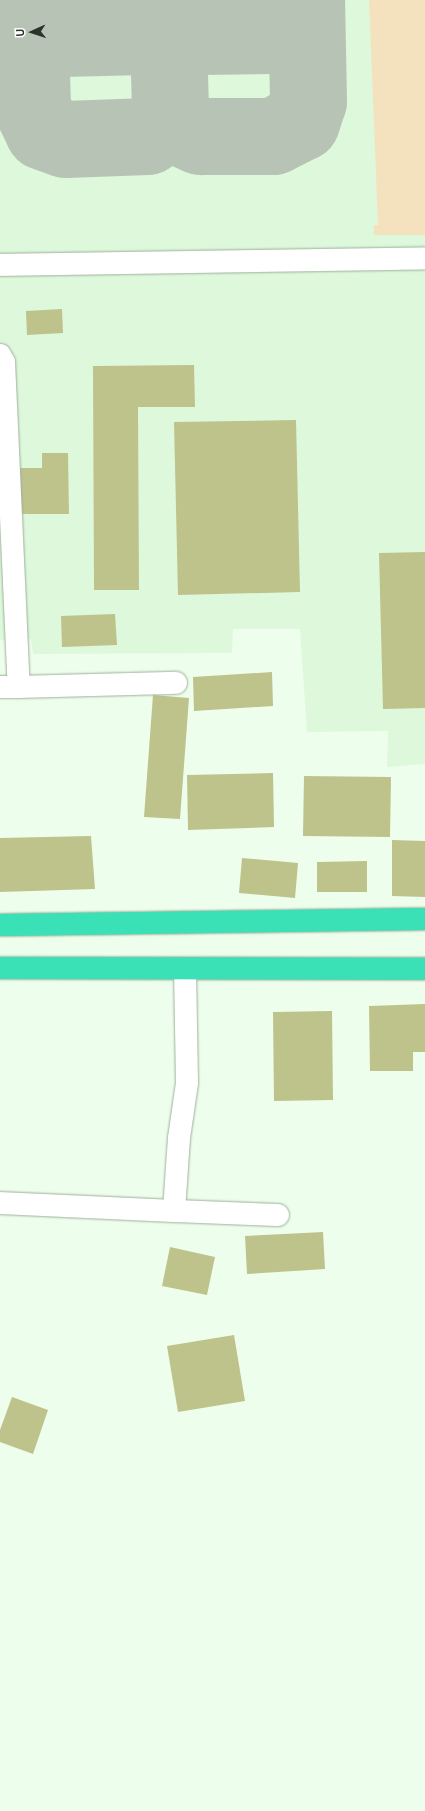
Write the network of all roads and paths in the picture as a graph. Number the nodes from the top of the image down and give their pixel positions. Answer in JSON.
{"nodes":[{"id":1,"x":425,"y":258,"type":"edge"},
{"id":2,"x":0,"y":265,"type":"edge"},
{"id":3,"x":0,"y":355,"type":"edge"},
{"id":4,"x":5,"y":520,"type":"edge"},
{"id":5,"x":176,"y":683,"type":"dead end"},
{"id":6,"x":9,"y":687,"type":"edge"},
{"id":7,"x":425,"y":919,"type":"edge"},
{"id":8,"x":0,"y":925,"type":"edge"},
{"id":9,"x":0,"y":968,"type":"edge"},
{"id":10,"x":425,"y":969,"type":"edge"},
{"id":11,"x":184,"y":971,"type":"junction"},
{"id":12,"x":0,"y":1203,"type":"edge"},
{"id":13,"x":174,"y":1211,"type":"junction"},
{"id":14,"x":278,"y":1215,"type":"dead end"}],
"edges":[{"from":1,"to":2,"type":"street"},
{"from":3,"to":4,"type":"street"},
{"from":4,"to":6,"type":"street"},
{"from":5,"to":6,"type":"street"},
{"from":7,"to":8,"type":"highway"},
{"from":9,"to":11,"type":"highway"},
{"from":10,"to":11,"type":"highway"},
{"from":11,"to":13,"type":"street"},
{"from":12,"to":13,"type":"street"},
{"from":13,"to":14,"type":"street"}]}
